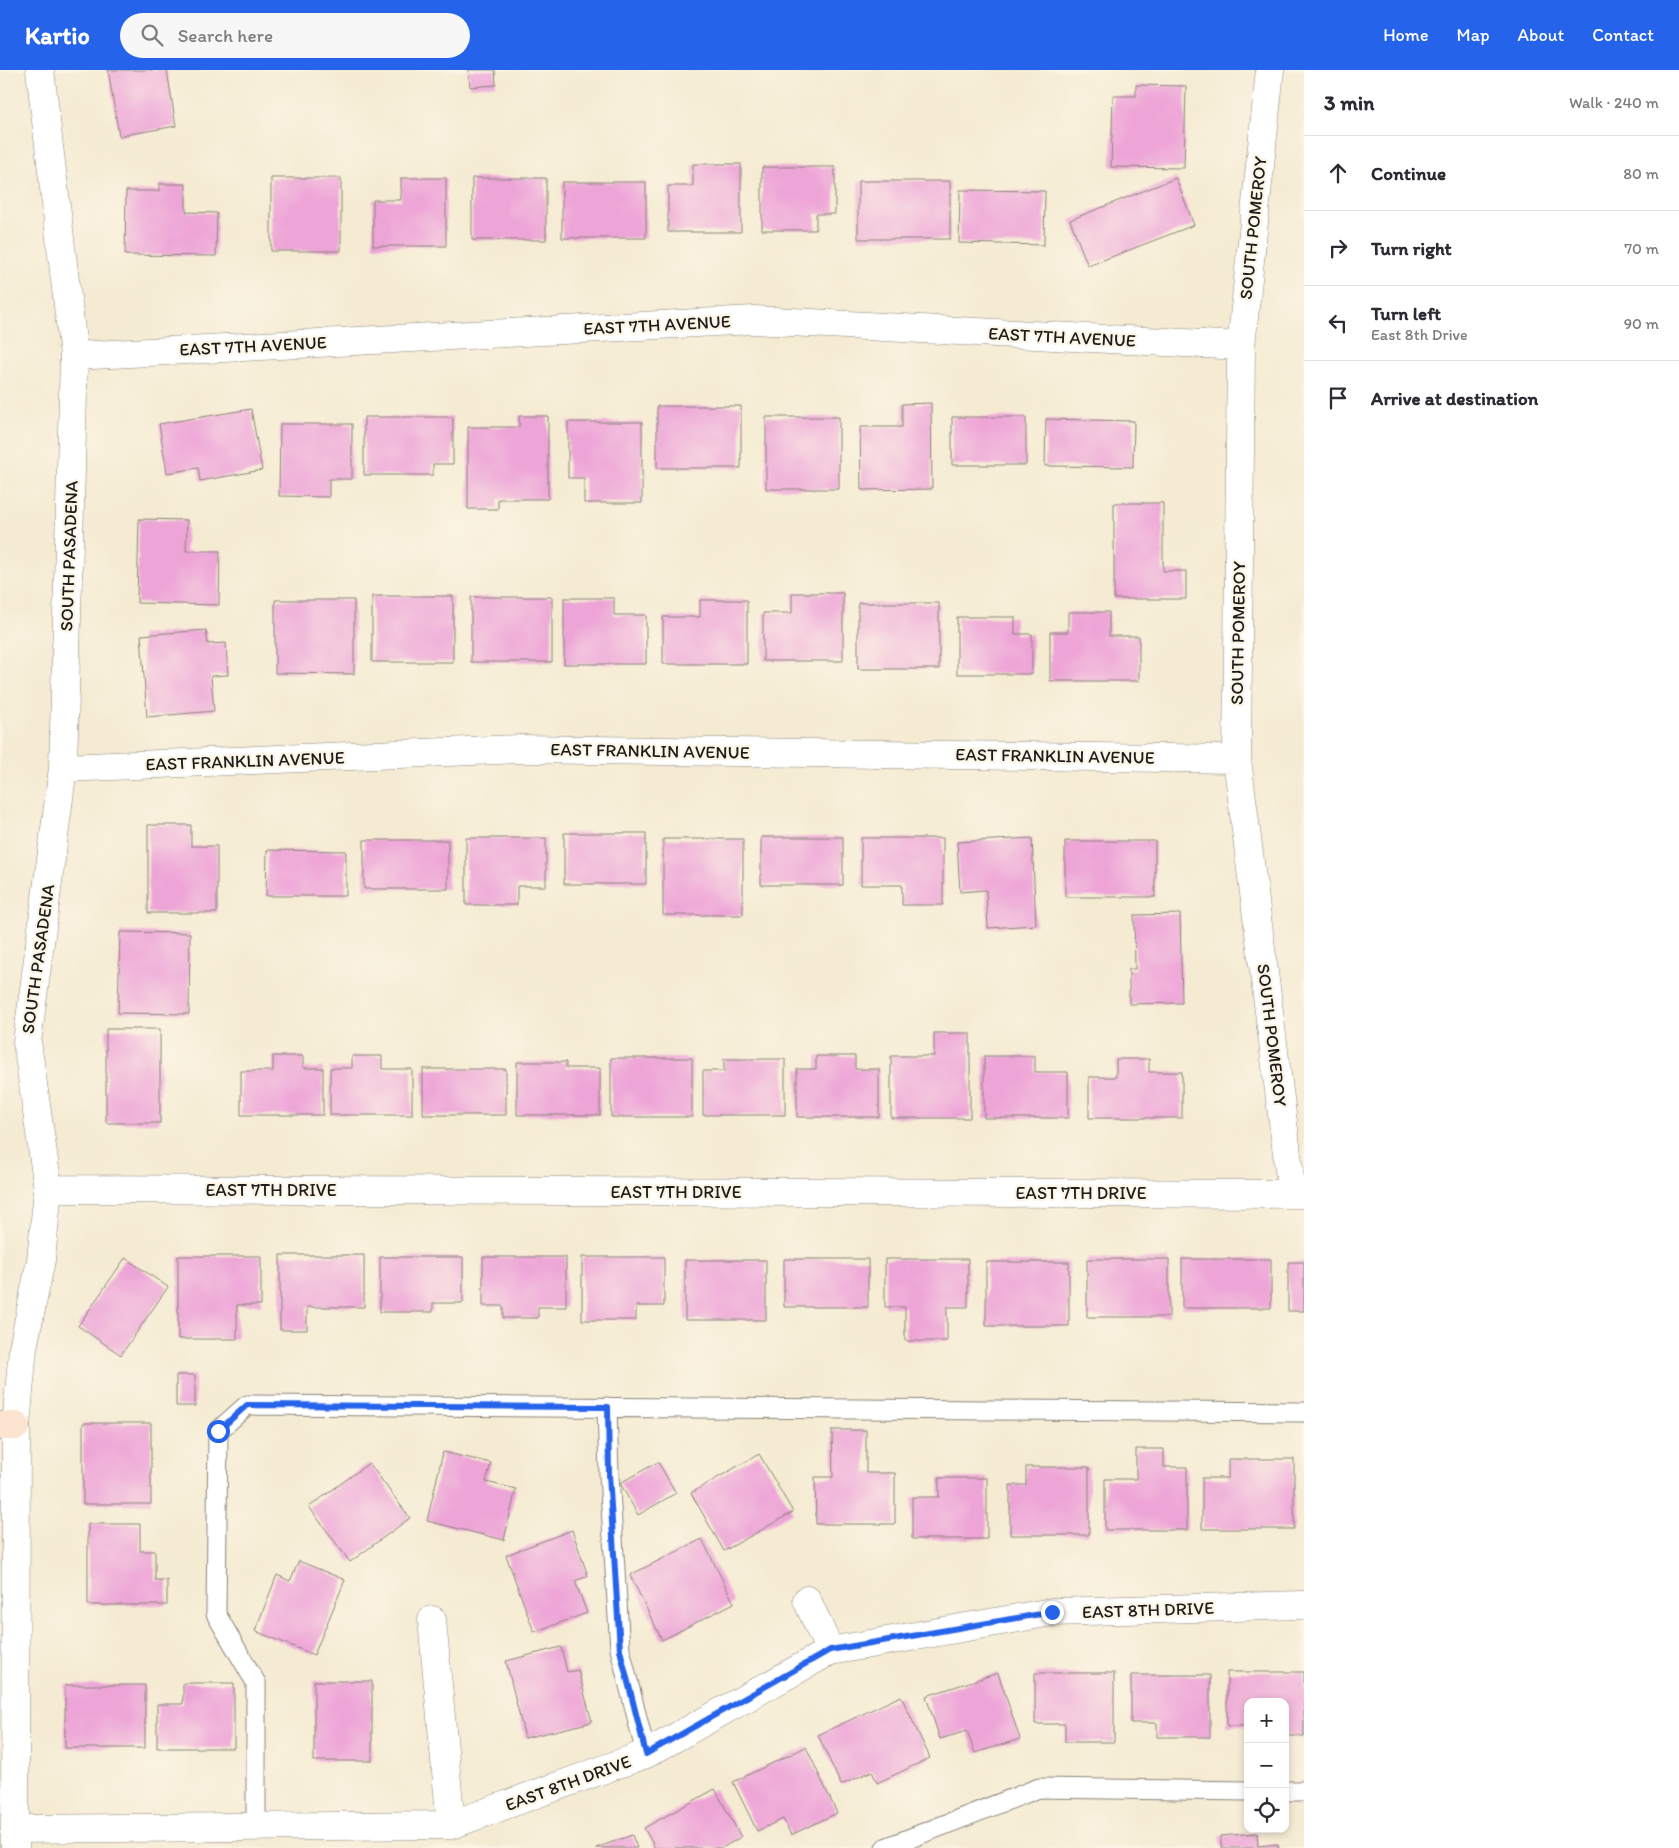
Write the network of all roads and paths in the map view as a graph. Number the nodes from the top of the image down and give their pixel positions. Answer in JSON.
{"nodes":[{"id":1,"x":40,"y":70,"type":"edge"},
{"id":2,"x":1270,"y":70,"type":"edge"},
{"id":3,"x":1241,"y":346,"type":"junction"},
{"id":4,"x":74,"y":356,"type":"junction"},
{"id":5,"x":1237,"y":759,"type":"junction"},
{"id":6,"x":63,"y":768,"type":"junction"},
{"id":7,"x":48,"y":1189,"type":"junction"},
{"id":8,"x":1298,"y":1194,"type":"edge"},
{"id":9,"x":608,"y":1407,"type":"junction"},
{"id":10,"x":1304,"y":1412,"type":"edge"},
{"id":11,"x":8,"y":1426,"type":"edge"},
{"id":12,"x":807,"y":1600,"type":"dead end"},
{"id":13,"x":1304,"y":1605,"type":"edge"},
{"id":14,"x":432,"y":1620,"type":"dead end"},
{"id":15,"x":830,"y":1650,"type":"junction"},
{"id":16,"x":646,"y":1754,"type":"junction"},
{"id":17,"x":1244,"y":1791,"type":"edge"},
{"id":18,"x":1289,"y":1791,"type":"edge"},
{"id":19,"x":1304,"y":1791,"type":"edge"},
{"id":20,"x":451,"y":1826,"type":"junction"},
{"id":21,"x":256,"y":1827,"type":"junction"},
{"id":22,"x":15,"y":1839,"type":"edge"},
{"id":23,"x":884,"y":1848,"type":"edge"}],
"edges":[{"from":1,"to":4,"type":"street","name":"SOUTH PASADENA"},
{"from":2,"to":3,"type":"street","name":"SOUTH POMEROY"},
{"from":3,"to":4,"type":"street","name":"EAST 7TH AVENUE"},
{"from":3,"to":5,"type":"street","name":"SOUTH POMEROY"},
{"from":4,"to":6,"type":"street","name":"SOUTH PASADENA"},
{"from":5,"to":6,"type":"street","name":"EAST FRANKLIN AVENUE"},
{"from":5,"to":8,"type":"street","name":"SOUTH POMEROY"},
{"from":6,"to":7,"type":"street","name":"SOUTH PASADENA"},
{"from":7,"to":8,"type":"street","name":"EAST 7TH DRIVE"},
{"from":7,"to":11,"type":"street","name":"SOUTH PASADENA"},
{"from":9,"to":10,"type":"lane"},
{"from":9,"to":16,"type":"lane"},
{"from":9,"to":21,"type":"lane"},
{"from":11,"to":22,"type":"street","name":"SOUTH PASADENA"},
{"from":12,"to":15,"type":"street"},
{"from":13,"to":15,"type":"street","name":"EAST 8TH DRIVE"},
{"from":14,"to":20,"type":"street"},
{"from":15,"to":16,"type":"street","name":"EAST 8TH DRIVE"},
{"from":16,"to":20,"type":"street","name":"EAST 8TH DRIVE"},
{"from":17,"to":23,"type":"lane"},
{"from":18,"to":19,"type":"lane"},
{"from":20,"to":21,"type":"street","name":"EAST 8TH DRIVE"},
{"from":21,"to":22,"type":"street","name":"EAST 8TH DRIVE"}]}
